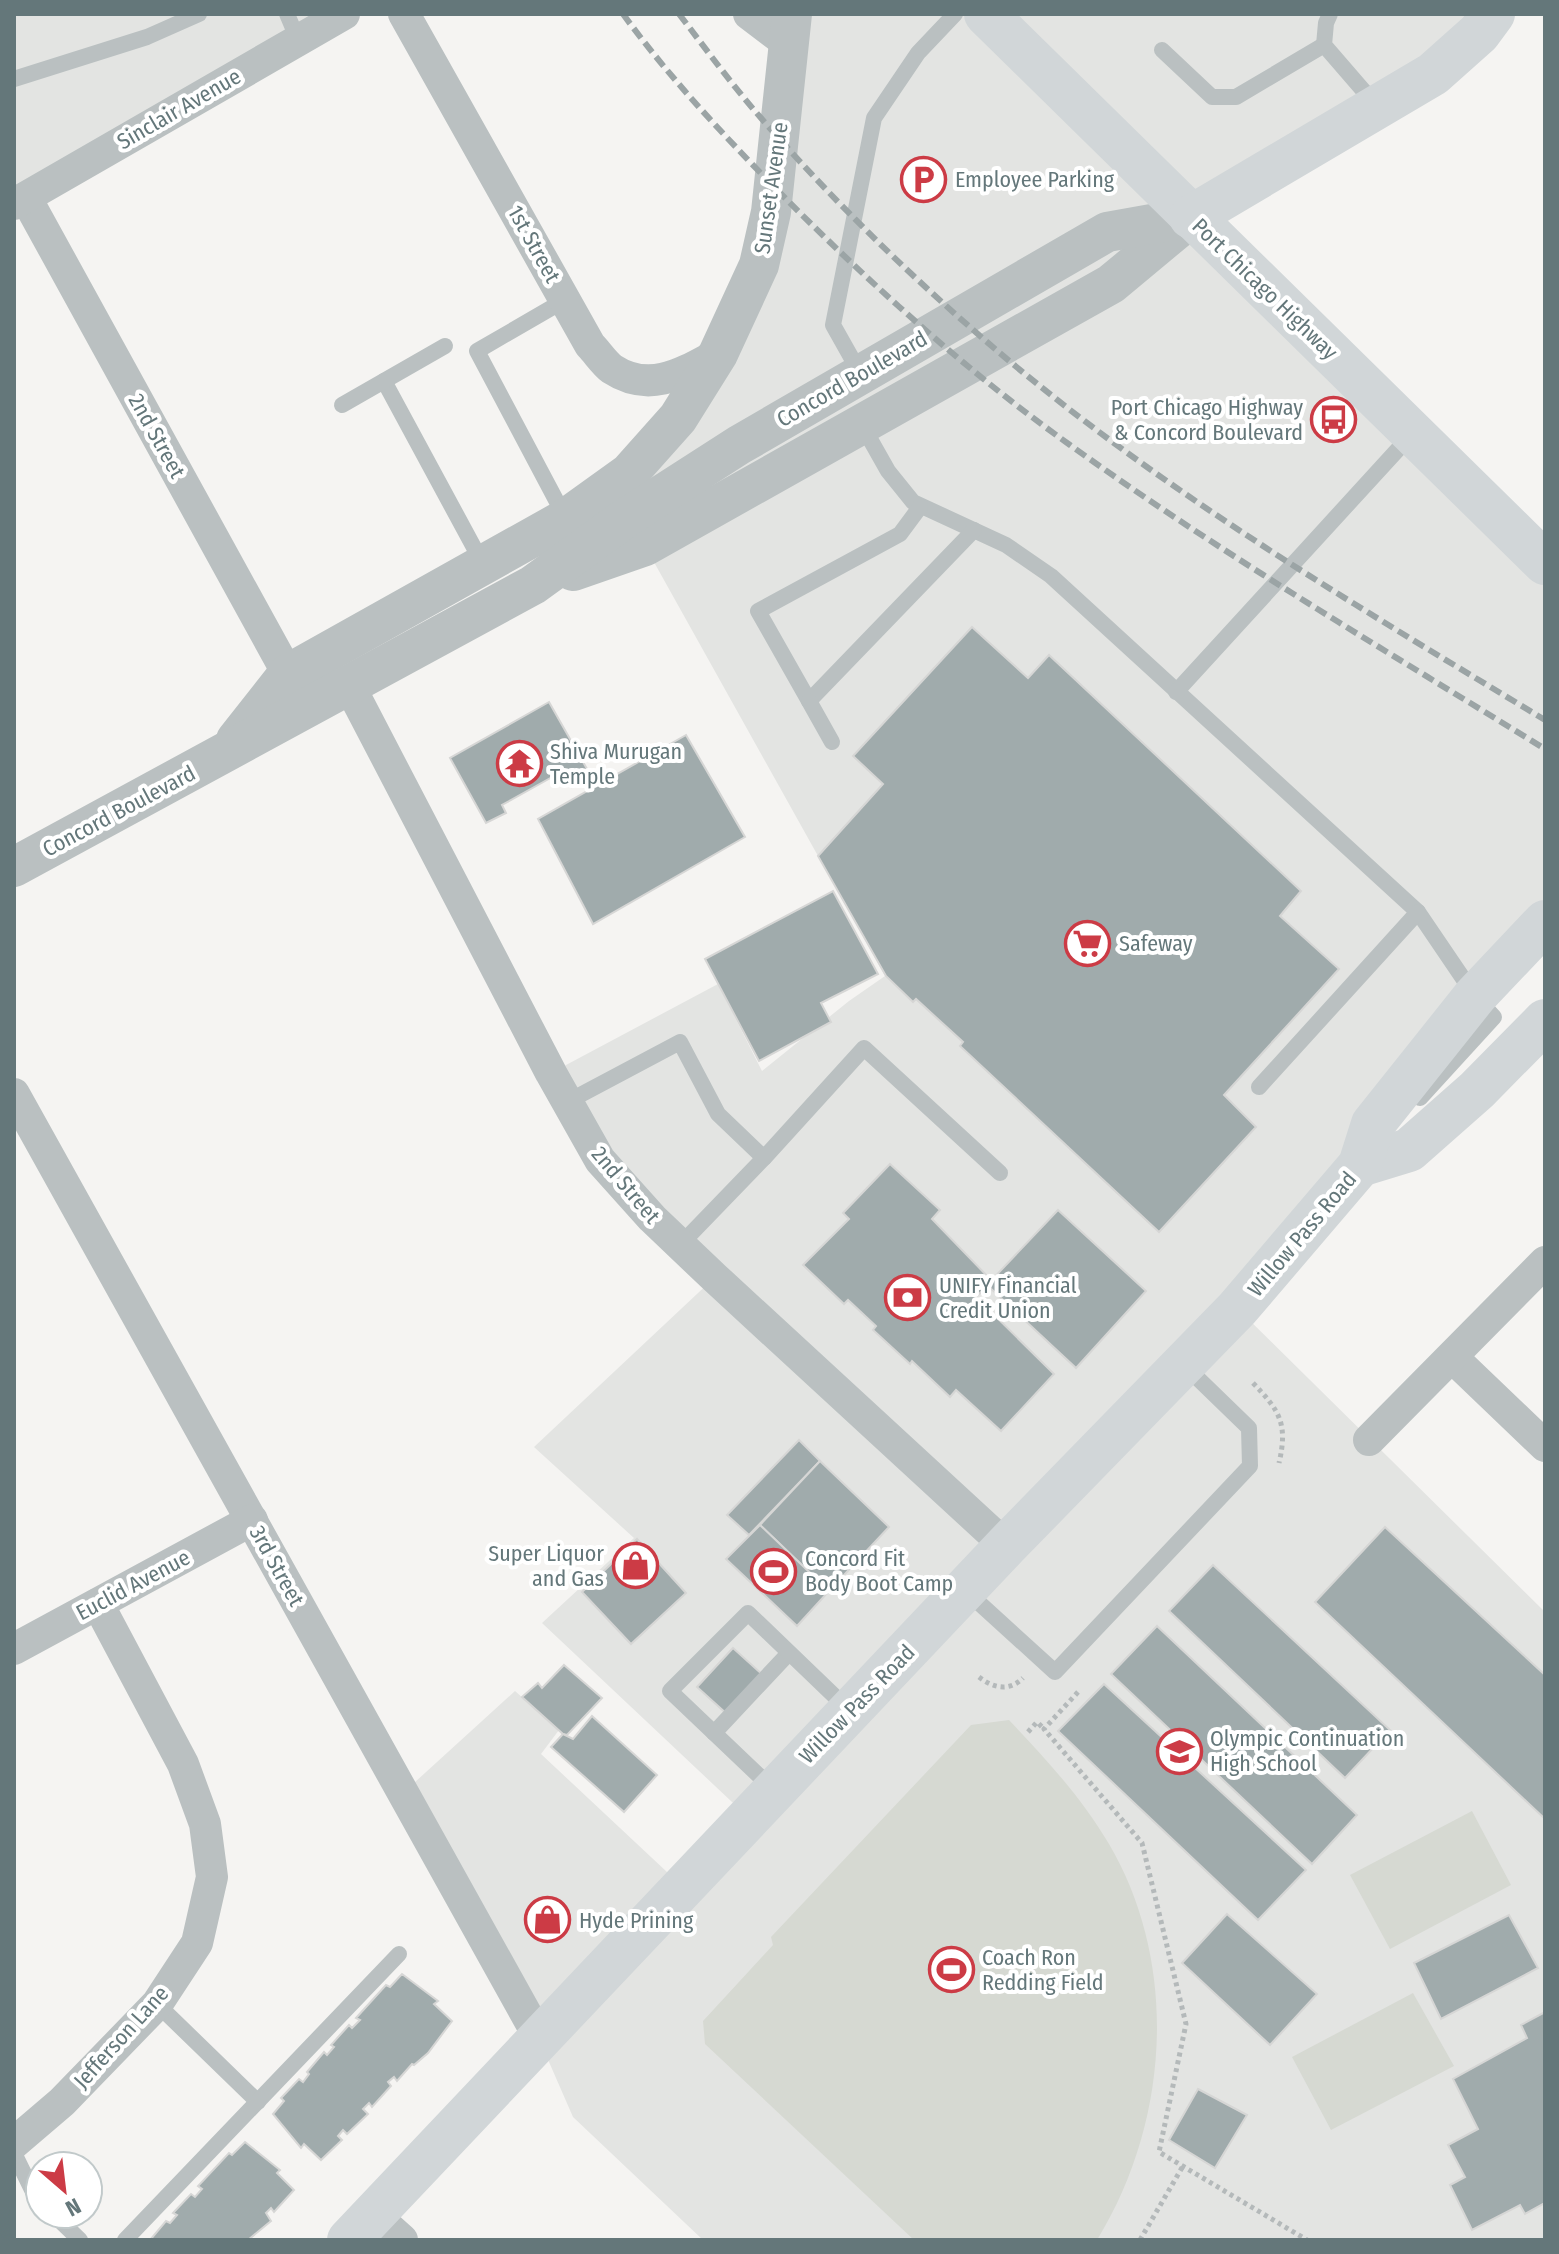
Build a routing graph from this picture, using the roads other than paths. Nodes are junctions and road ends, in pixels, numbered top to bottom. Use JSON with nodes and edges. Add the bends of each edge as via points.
{"nodes":[{"id":1,"x":199,"y":14,"type":"edge"},
{"id":2,"x":344,"y":14,"type":"edge"},
{"id":3,"x":404,"y":14,"type":"edge"},
{"id":4,"x":749,"y":14,"type":"edge"},
{"id":5,"x":955,"y":14,"type":"edge"},
{"id":6,"x":986,"y":14,"type":"edge"},
{"id":7,"x":1330,"y":14,"type":"edge"},
{"id":8,"x":1493,"y":14,"type":"edge"},
{"id":9,"x":293,"y":27,"type":"edge"},
{"id":10,"x":791,"y":30,"type":"edge"},
{"id":11,"x":1324,"y":45,"type":"junction"},
{"id":12,"x":1162,"y":50,"type":"dead end"},
{"id":13,"x":14,"y":79,"type":"edge"},
{"id":14,"x":1378,"y":107,"type":"junction"},
{"id":15,"x":20,"y":201,"type":"edge"},
{"id":16,"x":1191,"y":217,"type":"junction"},
{"id":17,"x":565,"y":300,"type":"junction"},
{"id":18,"x":445,"y":346,"type":"dead end"},
{"id":19,"x":718,"y":354,"type":"junction"},
{"id":20,"x":861,"y":375,"type":"junction"},
{"id":21,"x":384,"y":381,"type":"junction"},
{"id":22,"x":342,"y":405,"type":"dead end"},
{"id":23,"x":862,"y":425,"type":"junction"},
{"id":24,"x":1413,"y":433,"type":"junction"},
{"id":25,"x":920,"y":507,"type":"junction"},
{"id":26,"x":565,"y":519,"type":"junction"},
{"id":27,"x":974,"y":530,"type":"junction"},
{"id":28,"x":1545,"y":563,"type":"edge"},
{"id":29,"x":484,"y":566,"type":"junction"},
{"id":30,"x":533,"y":585,"type":"junction"},
{"id":31,"x":288,"y":674,"type":"junction"},
{"id":32,"x":349,"y":685,"type":"junction"},
{"id":33,"x":1176,"y":692,"type":"junction"},
{"id":34,"x":809,"y":701,"type":"junction"},
{"id":35,"x":832,"y":742,"type":"dead end"},
{"id":36,"x":223,"y":755,"type":"junction"},
{"id":37,"x":14,"y":867,"type":"edge"},
{"id":38,"x":1418,"y":912,"type":"junction"},
{"id":39,"x":1545,"y":922,"type":"edge"},
{"id":40,"x":1475,"y":996,"type":"junction"},
{"id":41,"x":1545,"y":1021,"type":"edge"},
{"id":42,"x":1259,"y":1087,"type":"dead end"},
{"id":43,"x":14,"y":1094,"type":"edge"},
{"id":44,"x":567,"y":1102,"type":"junction"},
{"id":45,"x":1411,"y":1108,"type":"dead end"},
{"id":46,"x":1391,"y":1131,"type":"dead end"},
{"id":47,"x":764,"y":1158,"type":"junction"},
{"id":48,"x":1360,"y":1165,"type":"junction"},
{"id":49,"x":1000,"y":1173,"type":"dead end"},
{"id":50,"x":680,"y":1245,"type":"junction"},
{"id":51,"x":1545,"y":1262,"type":"edge"},
{"id":52,"x":1452,"y":1357,"type":"junction"},
{"id":53,"x":1184,"y":1365,"type":"junction"},
{"id":54,"x":1369,"y":1440,"type":"dead end"},
{"id":55,"x":1545,"y":1446,"type":"edge"},
{"id":56,"x":252,"y":1520,"type":"junction"},
{"id":57,"x":1006,"y":1546,"type":"junction"},
{"id":58,"x":965,"y":1590,"type":"junction"},
{"id":59,"x":98,"y":1604,"type":"junction"},
{"id":60,"x":14,"y":1649,"type":"edge"},
{"id":61,"x":789,"y":1653,"type":"junction"},
{"id":62,"x":851,"y":1711,"type":"junction"},
{"id":63,"x":714,"y":1733,"type":"junction"},
{"id":64,"x":775,"y":1791,"type":"junction"},
{"id":65,"x":399,"y":1954,"type":"dead end"},
{"id":66,"x":157,"y":2004,"type":"junction"},
{"id":67,"x":540,"y":2039,"type":"junction"},
{"id":68,"x":258,"y":2102,"type":"junction"},
{"id":69,"x":14,"y":2143,"type":"edge"},
{"id":70,"x":14,"y":2153,"type":"edge"},
{"id":71,"x":24,"y":2173,"type":"edge"},
{"id":72,"x":375,"y":2231,"type":"edge"},
{"id":73,"x":125,"y":2240,"type":"edge"}],
"edges":[{"from":1,"to":13,"type":"lane","via":[[147,37]]},
{"from":2,"to":9,"type":"street","name":"Sinclair Avenue"},
{"from":3,"to":17,"type":"street","name":"1st Street"},
{"from":4,"to":10,"type":"street"},
{"from":5,"to":20,"type":"lane","via":[[918,53],[874,118],[833,325]]},
{"from":6,"to":16,"type":"main road","name":"Port Chicago Highway"},
{"from":7,"to":11,"type":"lane"},
{"from":8,"to":14,"type":"main road","name":"Concord Boulevard","via":[[1433,74]]},
{"from":9,"to":15,"type":"street","name":"Sinclair Avenue"},
{"from":10,"to":19,"type":"street","name":"Sunset Avenue","via":[[771,212],[759,265]]},
{"from":11,"to":12,"type":"lane","via":[[1236,97],[1212,97]]},
{"from":11,"to":14,"type":"lane"},
{"from":14,"to":16,"type":"main road","name":"Concord Boulevard"},
{"from":15,"to":31,"type":"street","name":"2nd Street"},
{"from":16,"to":20,"type":"street","name":"Concord Boulevard","via":[[1107,232]]},
{"from":16,"to":23,"type":"street","name":"Concord Boulevard","via":[[1111,284]]},
{"from":16,"to":24,"type":"main road","name":"Port Chicago Highway"},
{"from":17,"to":19,"type":"street","name":"1st Street","via":[[590,345],[611,368],[641,381],[674,378]]},
{"from":17,"to":26,"type":"lane","via":[[477,351]]},
{"from":18,"to":21,"type":"lane"},
{"from":19,"to":26,"type":"street","name":"Concord Boulevard","via":[[678,418],[629,473]]},
{"from":20,"to":30,"type":"street","name":"Concord Boulevard","via":[[739,445]]},
{"from":21,"to":22,"type":"lane"},
{"from":21,"to":29,"type":"lane"},
{"from":23,"to":25,"type":"lane","via":[[888,471]]},
{"from":23,"to":30,"type":"street","name":"Concord Boulevard","via":[[645,546]]},
{"from":24,"to":28,"type":"main road","name":"Port Chicago Highway"},
{"from":24,"to":33,"type":"lane"},
{"from":25,"to":27,"type":"lane"},
{"from":25,"to":34,"type":"lane","via":[[900,534],[758,611]]},
{"from":26,"to":29,"type":"street","name":"Concord Boulevard"},
{"from":27,"to":33,"type":"lane","via":[[1051,576]]},
{"from":27,"to":34,"type":"lane"},
{"from":29,"to":31,"type":"street","name":"Concord Boulevard"},
{"from":30,"to":32,"type":"street","name":"Concord Boulevard"},
{"from":31,"to":36,"type":"street","name":"Concord Boulevard"},
{"from":32,"to":36,"type":"street","name":"Concord Boulevard"},
{"from":32,"to":44,"type":"street","name":"2nd Street"},
{"from":33,"to":38,"type":"lane"},
{"from":34,"to":35,"type":"lane"},
{"from":36,"to":37,"type":"street","name":"Concord Boulevard"},
{"from":38,"to":40,"type":"lane"},
{"from":38,"to":42,"type":"lane"},
{"from":39,"to":40,"type":"main road","name":"Willow Pass Road"},
{"from":40,"to":45,"type":"lane","via":[[1494,1017]]},
{"from":40,"to":48,"type":"main road","name":"Willow Pass Road","via":[[1373,1124]]},
{"from":41,"to":48,"type":"main road","name":"Willow Pass Road","via":[[1409,1150]]},
{"from":43,"to":56,"type":"street","name":"3rd Street"},
{"from":44,"to":47,"type":"lane","via":[[680,1042],[718,1114]]},
{"from":44,"to":50,"type":"street","name":"2nd Street","via":[[600,1160]]},
{"from":46,"to":48,"type":"lane"},
{"from":47,"to":49,"type":"lane","via":[[864,1048]]},
{"from":47,"to":50,"type":"lane"},
{"from":48,"to":53,"type":"main road","name":"Willow Pass Road"},
{"from":50,"to":57,"type":"street","name":"2nd Street"},
{"from":51,"to":52,"type":"street"},
{"from":52,"to":54,"type":"street"},
{"from":52,"to":55,"type":"street"},
{"from":53,"to":57,"type":"main road","name":"Willow Pass Road"},
{"from":53,"to":58,"type":"lane","via":[[1249,1428],[1250,1466],[1055,1672]]},
{"from":56,"to":59,"type":"street","name":"Euclid Avenue"},
{"from":56,"to":67,"type":"street","name":"3rd Street"},
{"from":57,"to":58,"type":"main road","name":"Willow Pass Road"},
{"from":58,"to":62,"type":"main road","name":"Willow Pass Road"},
{"from":59,"to":60,"type":"street","name":"Euclid Avenue"},
{"from":59,"to":66,"type":"street","name":"Jefferson Lane","via":[[183,1764],[205,1824],[212,1877],[197,1943]]},
{"from":61,"to":62,"type":"lane"},
{"from":61,"to":63,"type":"lane"},
{"from":61,"to":63,"type":"lane","via":[[748,1613],[670,1691]]},
{"from":62,"to":64,"type":"main road","name":"Willow Pass Road"},
{"from":63,"to":64,"type":"lane"},
{"from":64,"to":67,"type":"main road","name":"Willow Pass Road"},
{"from":65,"to":68,"type":"lane"},
{"from":66,"to":68,"type":"lane"},
{"from":66,"to":69,"type":"street","name":"Jefferson Lane","via":[[62,2102]]},
{"from":67,"to":72,"type":"main road","name":"Willow Pass Road"},
{"from":68,"to":73,"type":"lane"},
{"from":70,"to":71,"type":"lane"}]}
